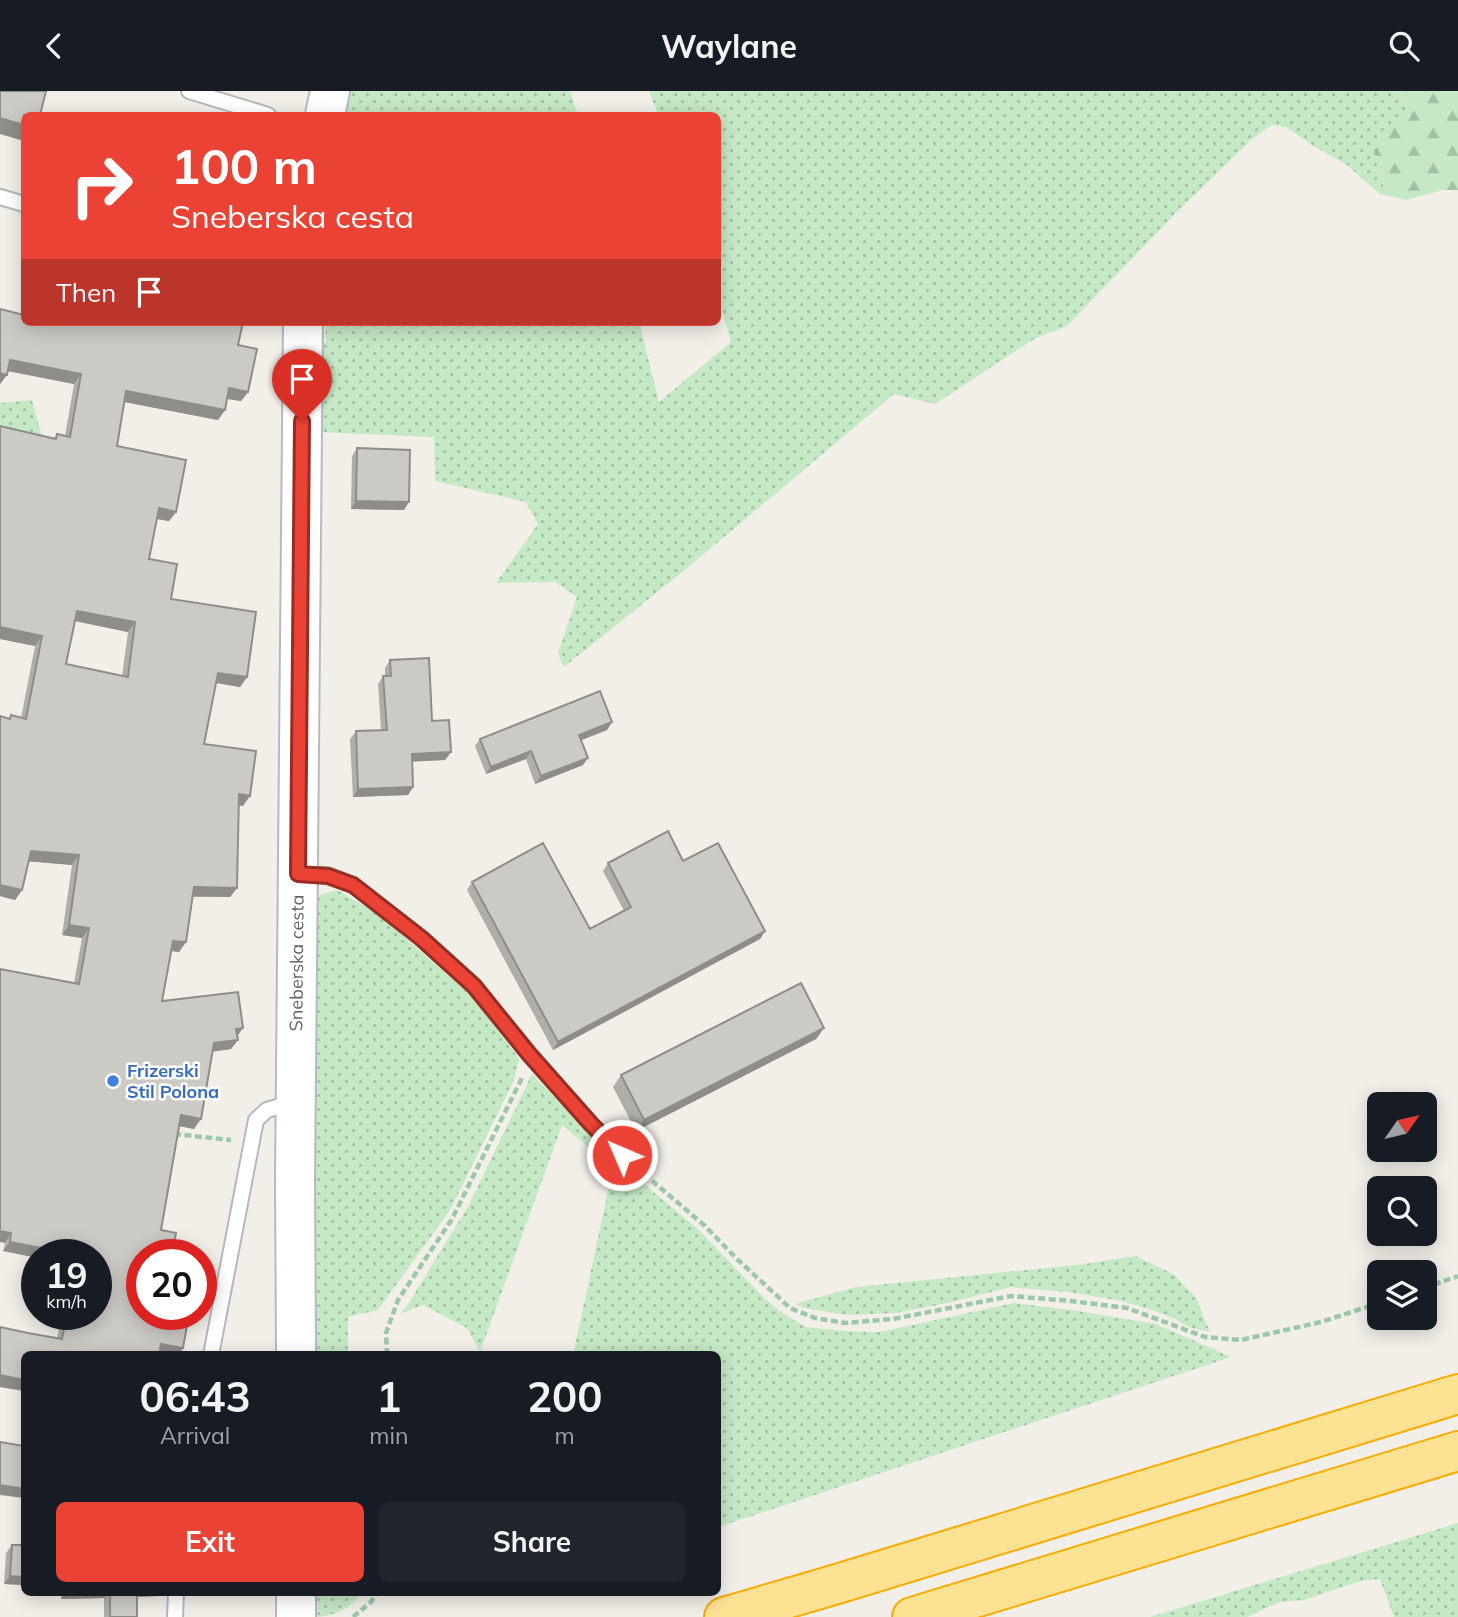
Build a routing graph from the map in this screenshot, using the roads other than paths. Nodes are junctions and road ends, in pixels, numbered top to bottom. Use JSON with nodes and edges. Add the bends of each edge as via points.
{"nodes":[{"id":1,"x":189,"y":91,"type":"edge"},
{"id":2,"x":330,"y":91,"type":"edge"},
{"id":3,"x":258,"y":112,"type":"edge"},
{"id":4,"x":326,"y":112,"type":"edge"},
{"id":5,"x":0,"y":197,"type":"edge"},
{"id":6,"x":21,"y":203,"type":"edge"},
{"id":7,"x":303,"y":326,"type":"edge"},
{"id":8,"x":298,"y":874,"type":"junction"},
{"id":9,"x":297,"y":1102,"type":"junction"},
{"id":10,"x":622,"y":1155,"type":"road end"},
{"id":11,"x":212,"y":1351,"type":"edge"},
{"id":12,"x":296,"y":1351,"type":"edge"},
{"id":13,"x":1458,"y":1394,"type":"edge"},
{"id":14,"x":1458,"y":1451,"type":"edge"},
{"id":15,"x":176,"y":1596,"type":"edge"},
{"id":16,"x":296,"y":1596,"type":"edge"},
{"id":17,"x":175,"y":1617,"type":"edge"},
{"id":18,"x":296,"y":1617,"type":"edge"},
{"id":19,"x":724,"y":1617,"type":"edge"},
{"id":20,"x":912,"y":1617,"type":"edge"}],
"edges":[{"from":1,"to":3,"type":"lane"},
{"from":2,"to":4,"type":"street"},
{"from":5,"to":6,"type":"lane"},
{"from":7,"to":8,"type":"street","name":"Sneberska cesta"},
{"from":8,"to":9,"type":"street","name":"Sneberska cesta"},
{"from":8,"to":10,"type":"lane","via":[[328,876],[353,885],[421,938],[474,986]]},
{"from":9,"to":11,"type":"lane","via":[[263,1112],[256,1120]]},
{"from":9,"to":12,"type":"street","name":"Sneberska cesta"},
{"from":13,"to":19,"type":"highway"},
{"from":14,"to":20,"type":"highway"},
{"from":15,"to":17,"type":"lane"},
{"from":16,"to":18,"type":"street"}]}
